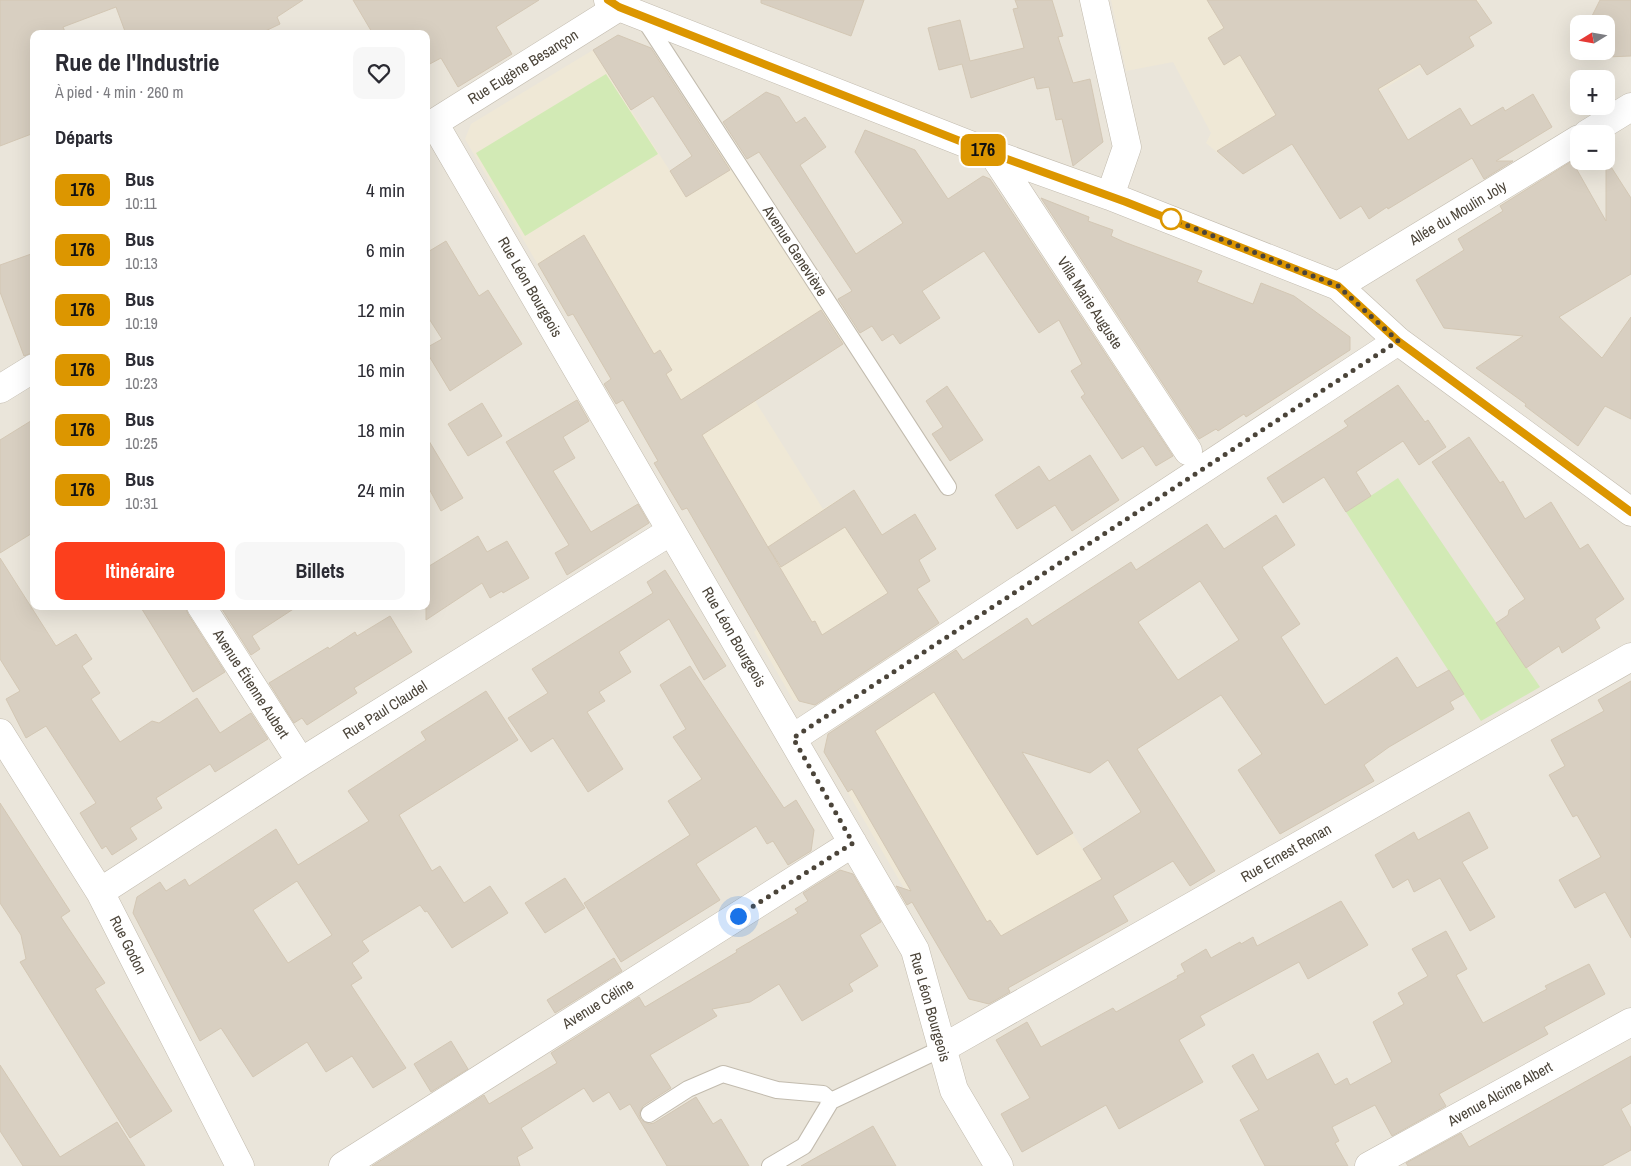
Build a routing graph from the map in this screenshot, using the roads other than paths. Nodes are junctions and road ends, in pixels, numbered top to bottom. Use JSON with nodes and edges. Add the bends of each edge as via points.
{"nodes":[{"id":1,"x":1094,"y":0,"type":"edge"},
{"id":2,"x":618,"y":4,"type":"edge"},
{"id":3,"x":1631,"y":107,"type":"edge"},
{"id":4,"x":430,"y":125,"type":"edge"},
{"id":5,"x":1602,"y":125,"type":"edge"},
{"id":6,"x":1570,"y":144,"type":"edge"},
{"id":7,"x":993,"y":154,"type":"junction"},
{"id":8,"x":1110,"y":196,"type":"junction"},
{"id":9,"x":1338,"y":286,"type":"junction"},
{"id":10,"x":1398,"y":341,"type":"junction"},
{"id":11,"x":30,"y":370,"type":"edge"},
{"id":12,"x":0,"y":389,"type":"edge"},
{"id":13,"x":1188,"y":452,"type":"dead end"},
{"id":14,"x":948,"y":487,"type":"dead end"},
{"id":15,"x":1631,"y":512,"type":"edge"},
{"id":16,"x":671,"y":530,"type":"junction"},
{"id":17,"x":204,"y":610,"type":"edge"},
{"id":18,"x":1631,"y":657,"type":"edge"},
{"id":19,"x":0,"y":733,"type":"edge"},
{"id":20,"x":793,"y":738,"type":"junction"},
{"id":21,"x":301,"y":762,"type":"junction"},
{"id":22,"x":853,"y":843,"type":"junction"},
{"id":23,"x":100,"y":892,"type":"junction"},
{"id":24,"x":1631,"y":1022,"type":"edge"},
{"id":25,"x":941,"y":1049,"type":"junction"},
{"id":26,"x":831,"y":1101,"type":"junction"},
{"id":27,"x":649,"y":1114,"type":"dead end"},
{"id":28,"x":240,"y":1166,"type":"edge"},
{"id":29,"x":343,"y":1166,"type":"edge"},
{"id":30,"x":770,"y":1166,"type":"edge"},
{"id":31,"x":999,"y":1166,"type":"edge"},
{"id":32,"x":1369,"y":1166,"type":"edge"}],
"edges":[{"from":1,"to":8,"type":"street","via":[[1126,147]]},
{"from":2,"to":4,"type":"street","name":"Rue Eugène Besançon"},
{"from":2,"to":7,"type":"street"},
{"from":2,"to":14,"type":"lane","name":"Avenue Geneviève"},
{"from":3,"to":5,"type":"street"},
{"from":4,"to":16,"type":"street","name":"Rue Léon Bourgeois"},
{"from":6,"to":9,"type":"street","name":"Allée du Moulin Joly"},
{"from":7,"to":8,"type":"street"},
{"from":7,"to":13,"type":"street","name":"Villa Marie Auguste"},
{"from":8,"to":9,"type":"street"},
{"from":9,"to":10,"type":"street"},
{"from":10,"to":15,"type":"street"},
{"from":10,"to":20,"type":"street"},
{"from":11,"to":12,"type":"street"},
{"from":16,"to":20,"type":"street","name":"Rue Léon Bourgeois"},
{"from":16,"to":21,"type":"street","name":"Rue Paul Claudel"},
{"from":17,"to":21,"type":"street","name":"Avenue Étienne Aubert"},
{"from":18,"to":25,"type":"street","name":"Rue Ernest Renan"},
{"from":19,"to":23,"type":"street","name":"Rue Godon"},
{"from":20,"to":22,"type":"street","name":"Rue Léon Bourgeois"},
{"from":21,"to":23,"type":"street","name":"Rue Paul Claudel"},
{"from":22,"to":25,"type":"street","name":"Rue Léon Bourgeois","via":[[915,950]]},
{"from":22,"to":29,"type":"street","name":"Avenue Céline"},
{"from":23,"to":28,"type":"street","name":"Rue Godon"},
{"from":24,"to":32,"type":"street","name":"Avenue Alcime Albert"},
{"from":25,"to":26,"type":"lane"},
{"from":25,"to":31,"type":"street","name":"Rue Léon Bourgeois","via":[[954,1090]]},
{"from":26,"to":27,"type":"lane","via":[[823,1094],[777,1090],[723,1074],[688,1089]]},
{"from":26,"to":30,"type":"lane","via":[[804,1146]]}]}
